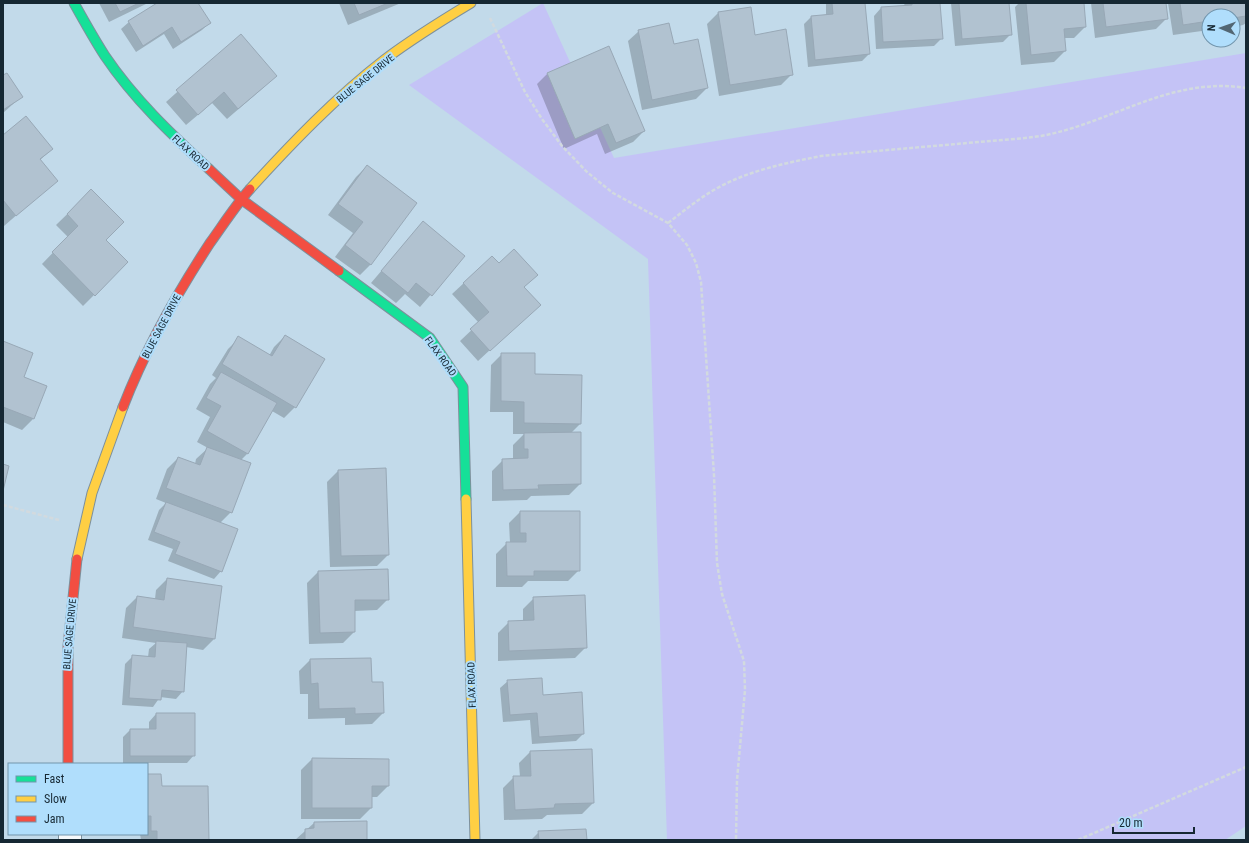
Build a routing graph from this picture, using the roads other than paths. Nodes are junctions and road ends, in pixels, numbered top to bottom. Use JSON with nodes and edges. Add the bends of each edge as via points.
{"nodes":[{"id":1,"x":74,"y":3,"type":"edge"},
{"id":2,"x":471,"y":3,"type":"edge"},
{"id":3,"x":241,"y":199,"type":"junction"},
{"id":4,"x":68,"y":763,"type":"edge"},
{"id":5,"x":475,"y":840,"type":"edge"}],
"edges":[{"from":1,"to":3,"type":"street","name":"FLAX ROAD","via":[[105,56],[132,92],[168,132]]},
{"from":2,"to":3,"type":"street","name":"BLUE SAGE DRIVE","via":[[384,60],[341,96]]},
{"from":3,"to":4,"type":"street","name":"BLUE SAGE DRIVE","via":[[196,264],[142,361],[122,407],[83,526],[74,582],[66,665]]},
{"from":3,"to":5,"type":"street","name":"FLAX ROAD","via":[[430,338],[462,387]]}]}
